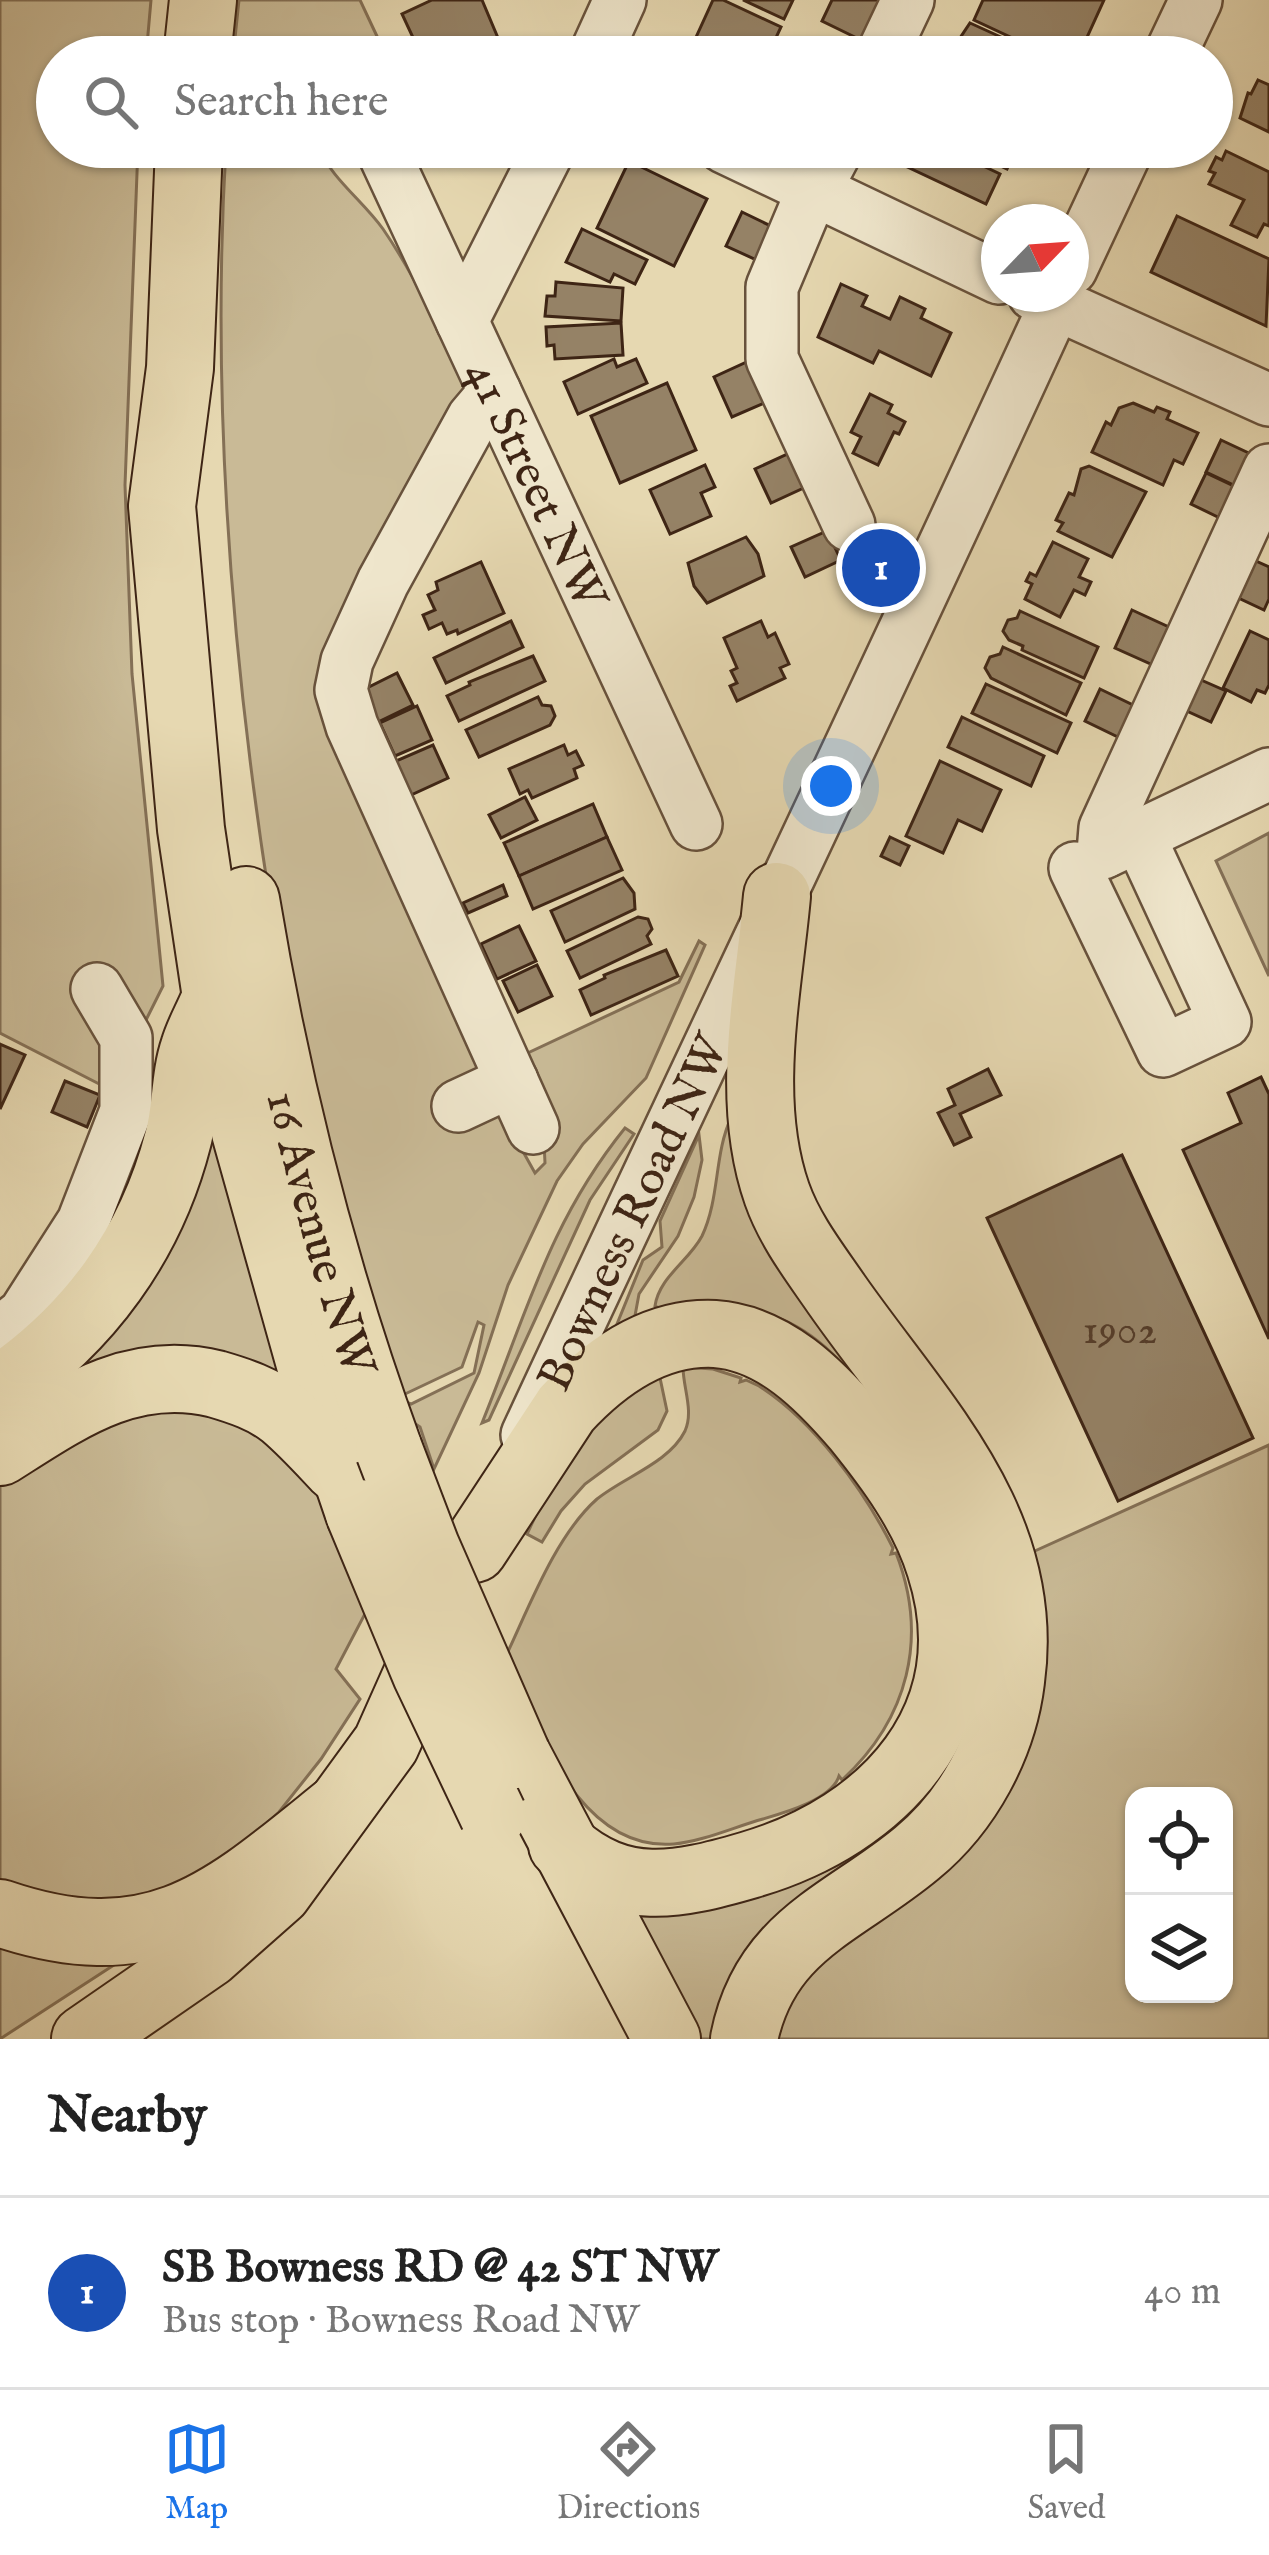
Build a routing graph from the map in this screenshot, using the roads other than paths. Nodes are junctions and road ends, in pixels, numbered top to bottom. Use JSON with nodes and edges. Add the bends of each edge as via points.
{"nodes":[{"id":1,"x":202,"y":0,"type":"edge"},
{"id":2,"x":620,"y":0,"type":"edge"},
{"id":3,"x":908,"y":0,"type":"edge"},
{"id":4,"x":1196,"y":0,"type":"edge"},
{"id":5,"x":199,"y":36,"type":"edge"},
{"id":6,"x":604,"y":36,"type":"edge"},
{"id":7,"x":890,"y":36,"type":"edge"},
{"id":8,"x":1179,"y":36,"type":"edge"},
{"id":9,"x":188,"y":168,"type":"edge"},
{"id":10,"x":391,"y":168,"type":"edge"},
{"id":11,"x":539,"y":168,"type":"edge"},
{"id":12,"x":827,"y":168,"type":"edge"},
{"id":13,"x":1117,"y":168,"type":"edge"},
{"id":14,"x":1089,"y":223,"type":"edge"},
{"id":15,"x":981,"y":266,"type":"edge"},
{"id":16,"x":1089,"y":307,"type":"edge"},
{"id":17,"x":1045,"y":312,"type":"edge"},
{"id":18,"x":462,"y":321,"type":"junction"},
{"id":19,"x":180,"y":368,"type":"junction"},
{"id":20,"x":495,"y":392,"type":"junction"},
{"id":21,"x":1269,"y":400,"type":"edge"},
{"id":22,"x":1269,"y":470,"type":"edge"},
{"id":23,"x":849,"y":525,"type":"dead end"},
{"id":24,"x":1269,"y":774,"type":"edge"},
{"id":25,"x":696,"y":824,"type":"dead end"},
{"id":26,"x":777,"y":896,"type":"junction"},
{"id":27,"x":98,"y":989,"type":"dead end"},
{"id":28,"x":216,"y":998,"type":"junction"},
{"id":29,"x":512,"y":1081,"type":"junction"},
{"id":30,"x":458,"y":1106,"type":"dead end"},
{"id":31,"x":533,"y":1128,"type":"dead end"},
{"id":32,"x":0,"y":1333,"type":"edge"},
{"id":33,"x":0,"y":1389,"type":"edge"},
{"id":34,"x":0,"y":1453,"type":"edge"},
{"id":35,"x":365,"y":1480,"type":"junction"},
{"id":36,"x":474,"y":1549,"type":"junction"},
{"id":37,"x":338,"y":1809,"type":"junction"},
{"id":38,"x":562,"y":1845,"type":"junction"},
{"id":39,"x":0,"y":1913,"type":"edge"},
{"id":40,"x":85,"y":2039,"type":"edge"},
{"id":41,"x":615,"y":2039,"type":"edge"},
{"id":42,"x":667,"y":2039,"type":"edge"},
{"id":43,"x":744,"y":2039,"type":"edge"}],
"edges":[{"from":1,"to":5,"type":"main road"},
{"from":2,"to":6,"type":"street"},
{"from":3,"to":7,"type":"street"},
{"from":4,"to":8,"type":"street"},
{"from":9,"to":19,"type":"main road","name":"16 Avenue NW"},
{"from":10,"to":18,"type":"street","name":"41 Street NW"},
{"from":11,"to":18,"type":"street"},
{"from":12,"to":15,"type":"street"},
{"from":12,"to":23,"type":"street","via":[[772,287],[772,359]]},
{"from":13,"to":14,"type":"street","name":"Bowness Road NW"},
{"from":16,"to":21,"type":"street"},
{"from":17,"to":26,"type":"street","name":"Bowness Road NW","via":[[903,640]]},
{"from":18,"to":20,"type":"street","name":"41 Street NW"},
{"from":19,"to":28,"type":"main road","name":"16 Avenue NW","via":[[162,506],[191,829]]},
{"from":19,"to":35,"type":"main road","name":"16 Avenue NW","via":[[208,490],[217,699],[262,989]]},
{"from":20,"to":25,"type":"street","name":"41 Street NW"},
{"from":20,"to":29,"type":"street","via":[[383,582],[341,690]]},
{"from":22,"to":24,"type":"street","via":[[1091,859]]},
{"from":26,"to":36,"type":"street","name":"Bowness Road NW"},
{"from":26,"to":43,"type":"main road","via":[[760,1109],[778,1196],[820,1272],[978,1496],[1003,1553],[1014,1636],[1003,1720],[958,1810],[919,1851],[792,1943],[763,1983]]},
{"from":27,"to":32,"type":"street","via":[[126,1037],[126,1111],[83,1222],[24,1314]]},
{"from":28,"to":33,"type":"main road","via":[[192,1052],[166,1179],[128,1258],[75,1329]]},
{"from":28,"to":35,"type":"main road","name":"16 Avenue NW","via":[[258,1182]]},
{"from":29,"to":30,"type":"street"},
{"from":29,"to":31,"type":"street"},
{"from":34,"to":35,"type":"main road","via":[[98,1392],[175,1378],[267,1404]]},
{"from":35,"to":38,"type":"main road","name":"16 Avenue NW","bridge":true,"via":[[426,1547]]},
{"from":35,"to":41,"type":"main road","name":"16 Avenue NW","bridge":true,"via":[[434,1692]]},
{"from":36,"to":37,"type":"main road","name":"Bowness Road NW","via":[[386,1744]]},
{"from":36,"to":38,"type":"main road","via":[[566,1409],[596,1380],[638,1351],[711,1334],[780,1357],[837,1406],[906,1496],[940,1565],[950,1647],[938,1708],[906,1769],[865,1810],[788,1852],[670,1882],[611,1878]]},
{"from":37,"to":39,"type":"main road","via":[[219,1901],[157,1926],[72,1932]]},
{"from":37,"to":40,"type":"main road","name":"Bowness Road NW","via":[[278,1892],[208,1954]]},
{"from":38,"to":42,"type":"main road","name":"16 Avenue NW"}]}
